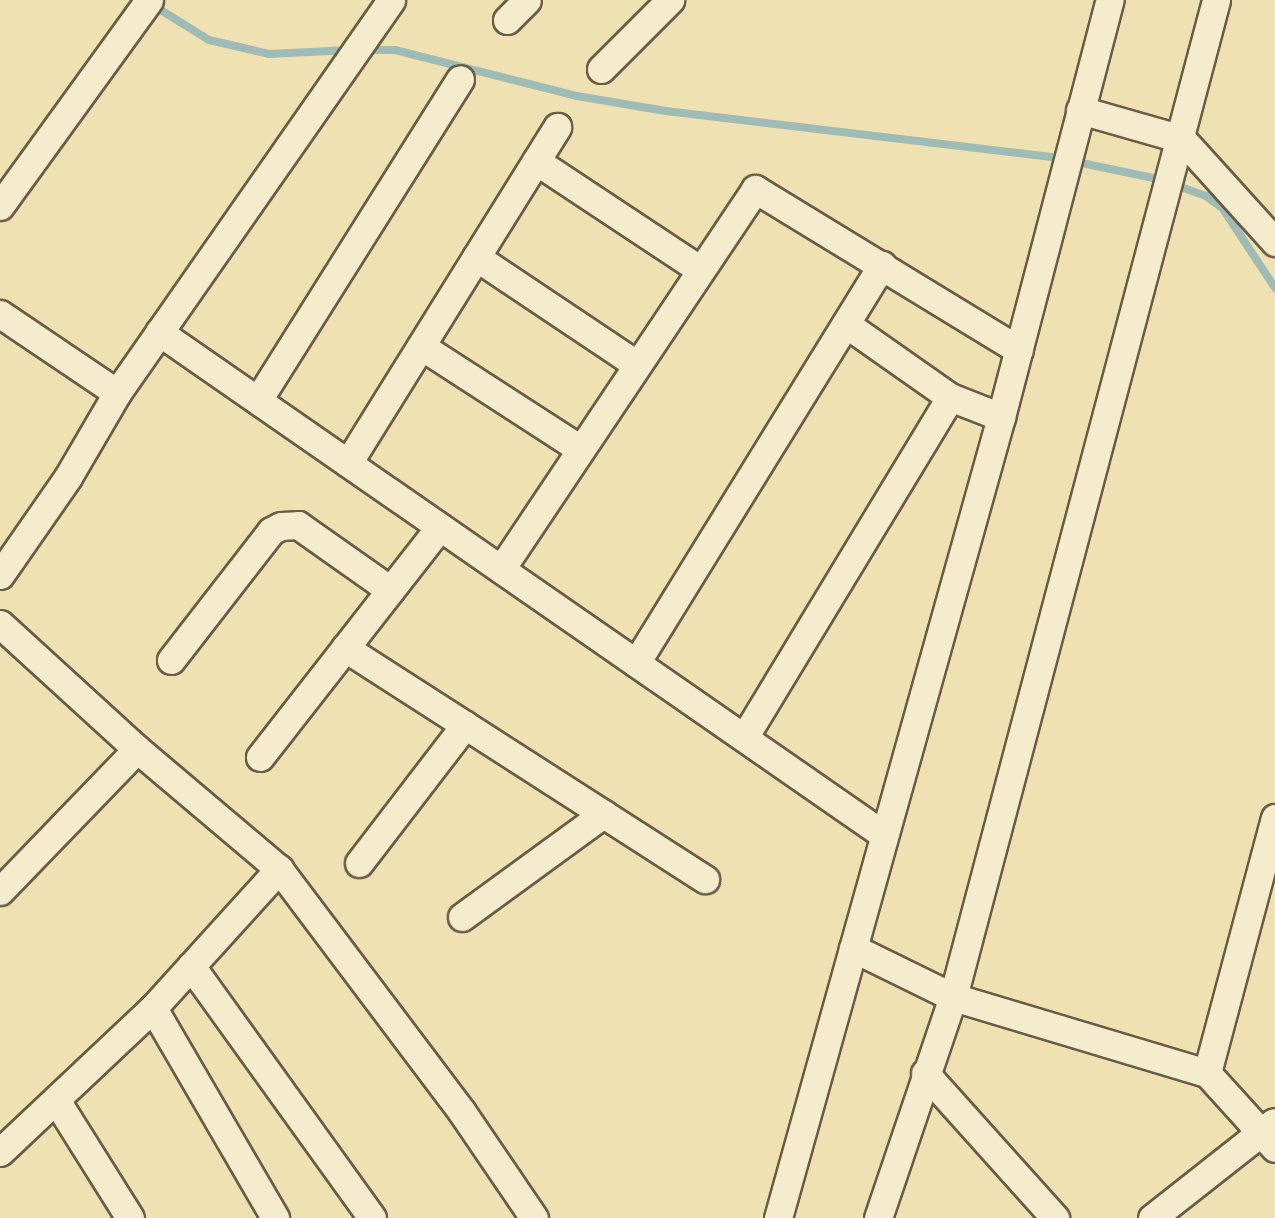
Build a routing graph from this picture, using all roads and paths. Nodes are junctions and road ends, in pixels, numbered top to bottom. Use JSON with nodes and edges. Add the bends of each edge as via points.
{"nodes":[{"id":1,"x":527,"y":0,"type":"edge"},
{"id":2,"x":670,"y":0,"type":"edge"},
{"id":3,"x":1110,"y":0,"type":"edge"},
{"id":4,"x":1216,"y":0,"type":"edge"},
{"id":5,"x":389,"y":2,"type":"edge"},
{"id":6,"x":145,"y":5,"type":"edge"},
{"id":7,"x":507,"y":20,"type":"dead end"},
{"id":8,"x":601,"y":69,"type":"dead end"},
{"id":9,"x":460,"y":79,"type":"dead end"},
{"id":10,"x":1080,"y":110,"type":"junction"},
{"id":11,"x":557,"y":128,"type":"dead end"},
{"id":12,"x":1182,"y":139,"type":"junction"},
{"id":13,"x":536,"y":161,"type":"junction"},
{"id":14,"x":0,"y":206,"type":"edge"},
{"id":15,"x":1275,"y":242,"type":"edge"},
{"id":16,"x":476,"y":257,"type":"junction"},
{"id":17,"x":882,"y":265,"type":"junction"},
{"id":18,"x":699,"y":269,"type":"junction"},
{"id":19,"x":0,"y":314,"type":"edge"},
{"id":20,"x":846,"y":324,"type":"junction"},
{"id":21,"x":159,"y":332,"type":"junction"},
{"id":22,"x":421,"y":346,"type":"junction"},
{"id":23,"x":1019,"y":350,"type":"junction"},
{"id":24,"x":636,"y":364,"type":"junction"},
{"id":25,"x":117,"y":393,"type":"junction"},
{"id":26,"x":950,"y":397,"type":"junction"},
{"id":27,"x":258,"y":400,"type":"junction"},
{"id":28,"x":1001,"y":417,"type":"junction"},
{"id":29,"x":580,"y":449,"type":"junction"},
{"id":30,"x":348,"y":463,"type":"junction"},
{"id":31,"x":440,"y":527,"type":"junction"},
{"id":32,"x":501,"y":569,"type":"junction"},
{"id":33,"x":0,"y":575,"type":"edge"},
{"id":34,"x":390,"y":590,"type":"junction"},
{"id":35,"x":0,"y":624,"type":"edge"},
{"id":36,"x":345,"y":648,"type":"junction"},
{"id":37,"x":171,"y":660,"type":"dead end"},
{"id":38,"x":636,"y":663,"type":"junction"},
{"id":39,"x":465,"y":725,"type":"junction"},
{"id":40,"x":745,"y":736,"type":"junction"},
{"id":41,"x":137,"y":749,"type":"junction"},
{"id":42,"x":260,"y":757,"type":"dead end"},
{"id":43,"x":603,"y":814,"type":"junction"},
{"id":44,"x":1275,"y":818,"type":"edge"},
{"id":45,"x":884,"y":835,"type":"junction"},
{"id":46,"x":359,"y":863,"type":"dead end"},
{"id":47,"x":279,"y":869,"type":"junction"},
{"id":48,"x":705,"y":879,"type":"dead end"},
{"id":49,"x":0,"y":891,"type":"edge"},
{"id":50,"x":462,"y":917,"type":"dead end"},
{"id":51,"x":853,"y":948,"type":"junction"},
{"id":52,"x":191,"y":966,"type":"junction"},
{"id":53,"x":953,"y":997,"type":"junction"},
{"id":54,"x":153,"y":1008,"type":"junction"},
{"id":55,"x":925,"y":1073,"type":"junction"},
{"id":56,"x":1207,"y":1073,"type":"junction"},
{"id":57,"x":56,"y":1100,"type":"junction"},
{"id":58,"x":1270,"y":1134,"type":"edge"},
{"id":59,"x":0,"y":1152,"type":"edge"},
{"id":60,"x":130,"y":1218,"type":"edge"},
{"id":61,"x":276,"y":1218,"type":"edge"},
{"id":62,"x":372,"y":1218,"type":"edge"},
{"id":63,"x":534,"y":1218,"type":"edge"},
{"id":64,"x":778,"y":1218,"type":"edge"},
{"id":65,"x":878,"y":1218,"type":"edge"},
{"id":66,"x":1054,"y":1218,"type":"edge"},
{"id":67,"x":1152,"y":1218,"type":"edge"}],
"edges":[{"from":1,"to":7,"type":"street"},
{"from":2,"to":8,"type":"street"},
{"from":3,"to":10,"type":"street"},
{"from":4,"to":12,"type":"street"},
{"from":5,"to":21,"type":"street"},
{"from":6,"to":14,"type":"street"},
{"from":9,"to":27,"type":"street"},
{"from":10,"to":12,"type":"street"},
{"from":10,"to":23,"type":"street"},
{"from":11,"to":13,"type":"street"},
{"from":12,"to":15,"type":"street"},
{"from":12,"to":53,"type":"street"},
{"from":13,"to":16,"type":"street"},
{"from":13,"to":18,"type":"street"},
{"from":16,"to":22,"type":"street"},
{"from":16,"to":24,"type":"street"},
{"from":17,"to":18,"type":"street","via":[[754,189]]},
{"from":17,"to":20,"type":"street"},
{"from":17,"to":23,"type":"street"},
{"from":18,"to":24,"type":"street"},
{"from":19,"to":25,"type":"street"},
{"from":20,"to":26,"type":"street"},
{"from":20,"to":38,"type":"street"},
{"from":21,"to":25,"type":"street"},
{"from":21,"to":27,"type":"street"},
{"from":22,"to":29,"type":"street"},
{"from":22,"to":30,"type":"street"},
{"from":23,"to":28,"type":"street"},
{"from":24,"to":29,"type":"street"},
{"from":25,"to":33,"type":"street","via":[[68,477]]},
{"from":26,"to":28,"type":"street"},
{"from":26,"to":40,"type":"street"},
{"from":27,"to":30,"type":"street"},
{"from":28,"to":45,"type":"street"},
{"from":29,"to":32,"type":"street"},
{"from":30,"to":31,"type":"street"},
{"from":31,"to":32,"type":"street"},
{"from":31,"to":34,"type":"street"},
{"from":32,"to":38,"type":"street"},
{"from":34,"to":36,"type":"street"},
{"from":34,"to":37,"type":"street","via":[[298,525],[281,526],[271,531]]},
{"from":35,"to":41,"type":"street"},
{"from":36,"to":39,"type":"street"},
{"from":36,"to":42,"type":"street"},
{"from":38,"to":40,"type":"street"},
{"from":39,"to":43,"type":"street"},
{"from":39,"to":46,"type":"street"},
{"from":40,"to":45,"type":"street"},
{"from":41,"to":47,"type":"street"},
{"from":41,"to":49,"type":"street"},
{"from":43,"to":48,"type":"street"},
{"from":43,"to":50,"type":"street"},
{"from":44,"to":56,"type":"street"},
{"from":45,"to":51,"type":"street"},
{"from":47,"to":52,"type":"street"},
{"from":47,"to":63,"type":"street","via":[[462,1112]]},
{"from":51,"to":53,"type":"street"},
{"from":51,"to":64,"type":"street"},
{"from":52,"to":54,"type":"street"},
{"from":52,"to":62,"type":"street"},
{"from":53,"to":55,"type":"street"},
{"from":53,"to":56,"type":"street"},
{"from":54,"to":57,"type":"street"},
{"from":54,"to":61,"type":"street"},
{"from":55,"to":65,"type":"street"},
{"from":55,"to":66,"type":"street"},
{"from":56,"to":58,"type":"street"},
{"from":57,"to":59,"type":"street"},
{"from":57,"to":60,"type":"street"},
{"from":58,"to":67,"type":"street"}]}
